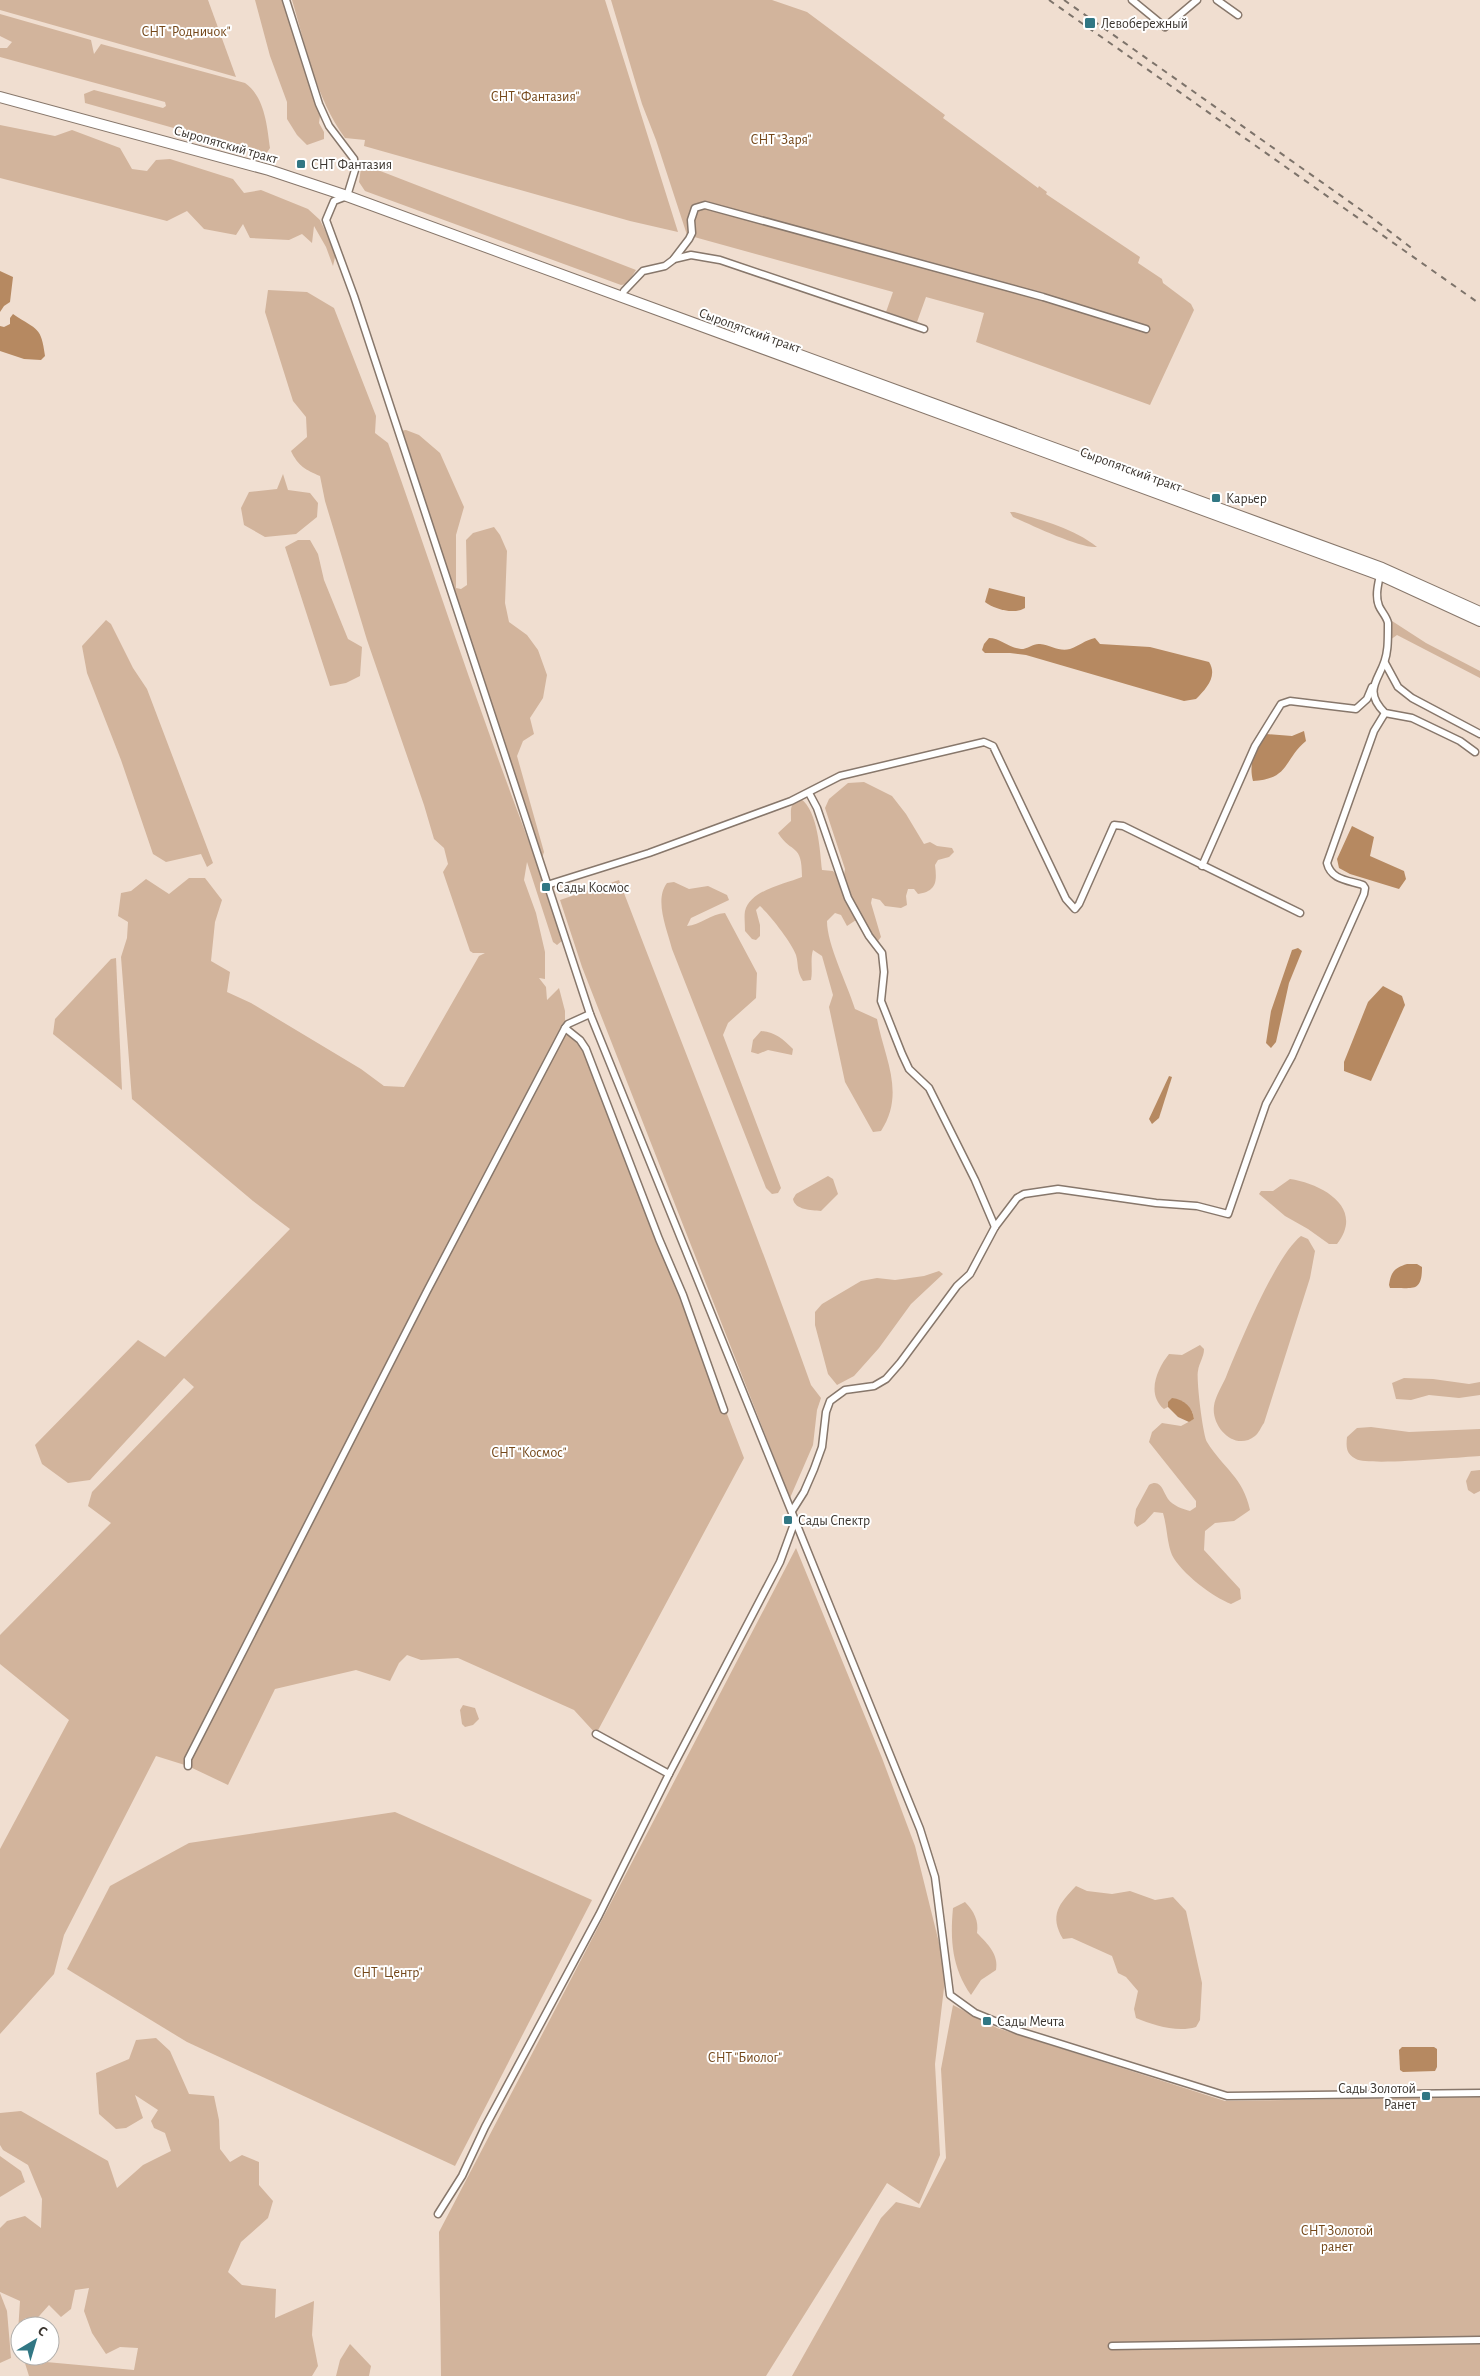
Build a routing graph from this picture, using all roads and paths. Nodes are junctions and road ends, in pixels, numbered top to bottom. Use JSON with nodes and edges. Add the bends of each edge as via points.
{"nodes":[{"id":1,"x":286,"y":0,"type":"edge"},
{"id":2,"x":1132,"y":0,"type":"edge"},
{"id":3,"x":1197,"y":0,"type":"edge"},
{"id":4,"x":1217,"y":0,"type":"edge"},
{"id":5,"x":1238,"y":16,"type":"dead end"},
{"id":6,"x":0,"y":91,"type":"edge"},
{"id":7,"x":0,"y":97,"type":"edge"},
{"id":8,"x":348,"y":193,"type":"junction"},
{"id":9,"x":673,"y":260,"type":"junction"},
{"id":10,"x":624,"y":291,"type":"junction"},
{"id":11,"x":924,"y":329,"type":"dead end"},
{"id":12,"x":1146,"y":329,"type":"dead end"},
{"id":13,"x":1380,"y":575,"type":"junction"},
{"id":14,"x":1480,"y":612,"type":"edge"},
{"id":15,"x":1480,"y":621,"type":"edge"},
{"id":16,"x":1385,"y":663,"type":"junction"},
{"id":17,"x":1372,"y":688,"type":"junction"},
{"id":18,"x":1385,"y":713,"type":"junction"},
{"id":19,"x":1480,"y":734,"type":"edge"},
{"id":20,"x":1475,"y":752,"type":"dead end"},
{"id":21,"x":809,"y":792,"type":"junction"},
{"id":22,"x":1202,"y":866,"type":"junction"},
{"id":23,"x":547,"y":885,"type":"junction"},
{"id":24,"x":1300,"y":913,"type":"dead end"},
{"id":25,"x":590,"y":1014,"type":"junction"},
{"id":26,"x":566,"y":1028,"type":"junction"},
{"id":27,"x":995,"y":1227,"type":"junction"},
{"id":28,"x":724,"y":1410,"type":"dead end"},
{"id":29,"x":792,"y":1511,"type":"junction"},
{"id":30,"x":796,"y":1521,"type":"junction"},
{"id":31,"x":596,"y":1734,"type":"dead end"},
{"id":32,"x":188,"y":1766,"type":"dead end"},
{"id":33,"x":669,"y":1774,"type":"junction"},
{"id":34,"x":1480,"y":2093,"type":"edge"},
{"id":35,"x":438,"y":2214,"type":"dead end"},
{"id":36,"x":1480,"y":2340,"type":"edge"},
{"id":37,"x":1112,"y":2346,"type":"dead end"}],
"edges":[{"from":1,"to":8,"type":"street","via":[[319,104],[329,126],[354,160],[355,170]]},
{"from":2,"to":3,"type":"street","via":[[1165,27]]},
{"from":4,"to":5,"type":"street"},
{"from":6,"to":8,"type":"main road","name":"Сыропятский тракт","via":[[270,164]]},
{"from":7,"to":8,"type":"main road","name":"Сыропятский тракт"},
{"from":8,"to":10,"type":"main road","name":"Сыропятский тракт"},
{"from":8,"to":13,"type":"main road","name":"Сыропятский тракт"},
{"from":8,"to":23,"type":"street","via":[[334,201],[326,220],[354,296]]},
{"from":9,"to":10,"type":"street","via":[[665,266],[642,271]]},
{"from":9,"to":11,"type":"street","via":[[691,255],[720,260]]},
{"from":9,"to":12,"type":"street","via":[[690,239],[694,208],[705,205],[1025,292]]},
{"from":10,"to":14,"type":"main road","name":"Сыропятский тракт","via":[[1382,568]]},
{"from":13,"to":15,"type":"main road","name":"Сыропятский тракт"},
{"from":13,"to":16,"type":"street","via":[[1378,604],[1388,623]]},
{"from":16,"to":17,"type":"street"},
{"from":16,"to":19,"type":"street","via":[[1398,687],[1412,698]]},
{"from":17,"to":18,"type":"street"},
{"from":17,"to":22,"type":"street","via":[[1367,699],[1356,709],[1290,701],[1281,704],[1255,746]]},
{"from":18,"to":20,"type":"street","via":[[1406,716]]},
{"from":18,"to":27,"type":"street","via":[[1374,731],[1327,863],[1329,871],[1338,878],[1363,885],[1364,894],[1292,1056],[1266,1104],[1228,1214],[1197,1206],[1058,1189],[1017,1198]]},
{"from":21,"to":22,"type":"street","via":[[840,776],[988,742],[993,746],[1066,899],[1074,909],[1114,825],[1123,826]]},
{"from":21,"to":23,"type":"street","via":[[649,852]]},
{"from":21,"to":27,"type":"street","via":[[848,898],[882,953],[881,1001],[902,1054],[909,1069],[929,1088]]},
{"from":22,"to":24,"type":"street"},
{"from":23,"to":25,"type":"street"},
{"from":25,"to":26,"type":"street"},
{"from":25,"to":29,"type":"street"},
{"from":26,"to":28,"type":"street","via":[[586,1049],[683,1295]]},
{"from":26,"to":32,"type":"street","via":[[386,1370],[188,1759]]},
{"from":27,"to":29,"type":"street","via":[[970,1274],[957,1286],[886,1379],[874,1386],[845,1390],[830,1401],[817,1462]]},
{"from":29,"to":30,"type":"street"},
{"from":30,"to":33,"type":"street","via":[[780,1562]]},
{"from":30,"to":34,"type":"street","via":[[920,1829],[935,1877],[948,1985],[950,1995],[956,2001],[1019,2032],[1227,2096]]},
{"from":31,"to":33,"type":"street"},
{"from":33,"to":35,"type":"street","via":[[462,2176]]},
{"from":36,"to":37,"type":"street"}]}
